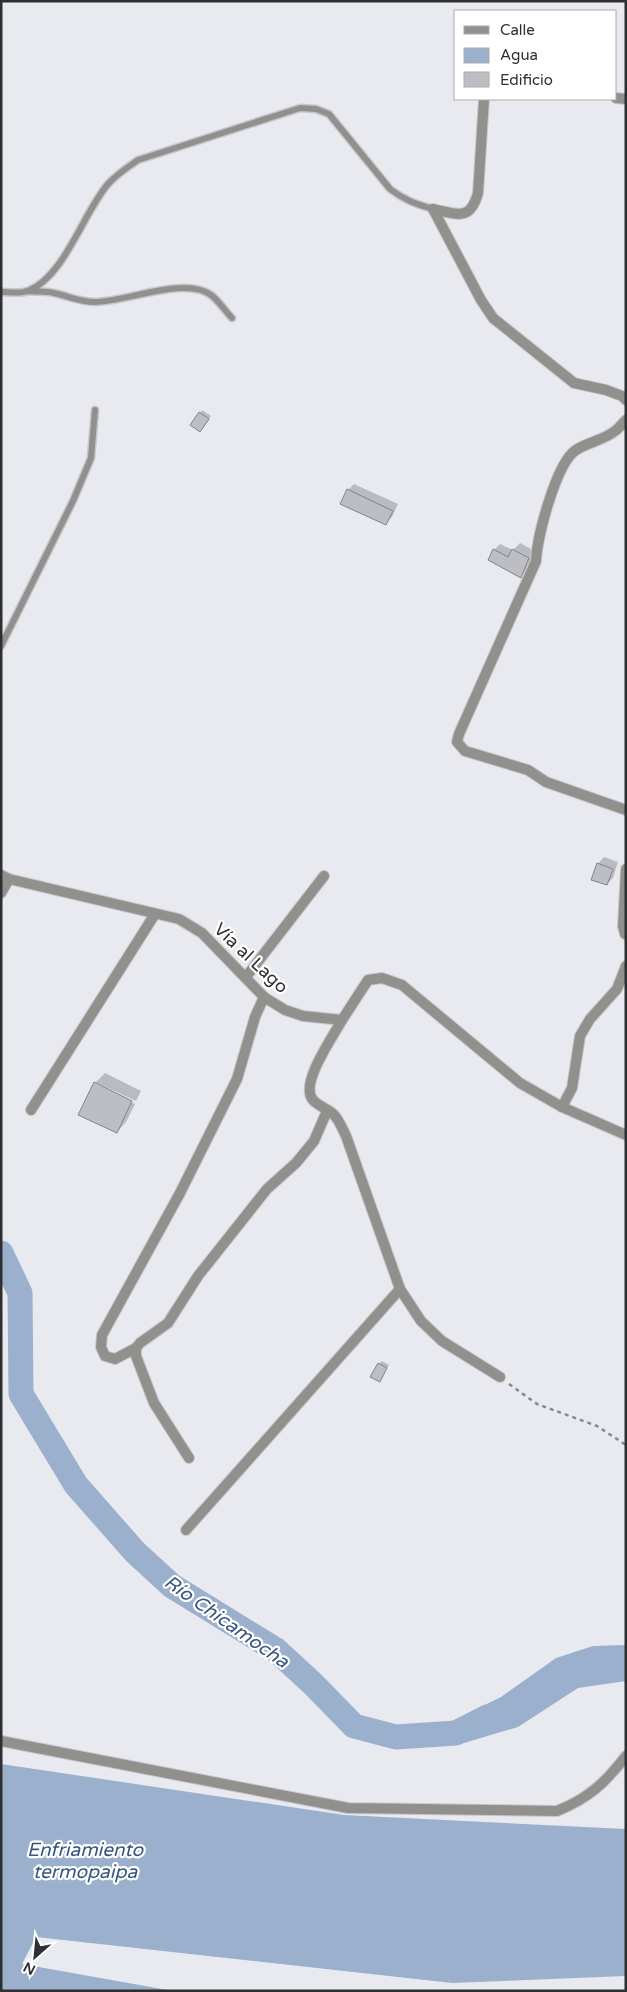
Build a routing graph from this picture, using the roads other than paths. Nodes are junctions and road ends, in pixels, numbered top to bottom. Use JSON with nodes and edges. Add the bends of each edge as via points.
{"nodes":[{"id":1,"x":484,"y":100,"type":"edge"},
{"id":2,"x":433,"y":208,"type":"junction"},
{"id":3,"x":1,"y":292,"type":"edge"},
{"id":4,"x":27,"y":292,"type":"junction"},
{"id":5,"x":232,"y":318,"type":"dead end"},
{"id":6,"x":626,"y":400,"type":"edge"},
{"id":7,"x":96,"y":410,"type":"dead end"},
{"id":8,"x":626,"y":420,"type":"edge"},
{"id":9,"x":1,"y":646,"type":"edge"},
{"id":10,"x":626,"y":810,"type":"edge"},
{"id":11,"x":626,"y":869,"type":"edge"},
{"id":12,"x":324,"y":876,"type":"dead end"},
{"id":13,"x":5,"y":877,"type":"edge"},
{"id":14,"x":1,"y":893,"type":"edge"},
{"id":15,"x":155,"y":914,"type":"junction"},
{"id":16,"x":626,"y":934,"type":"edge"},
{"id":17,"x":626,"y":966,"type":"edge"},
{"id":18,"x":246,"y":977,"type":"junction"},
{"id":19,"x":264,"y":997,"type":"junction"},
{"id":20,"x":342,"y":1020,"type":"junction"},
{"id":21,"x":562,"y":1107,"type":"junction"},
{"id":22,"x":31,"y":1110,"type":"dead end"},
{"id":23,"x":327,"y":1111,"type":"junction"},
{"id":24,"x":626,"y":1135,"type":"edge"},
{"id":25,"x":400,"y":1289,"type":"junction"},
{"id":26,"x":136,"y":1348,"type":"junction"},
{"id":27,"x":500,"y":1377,"type":"road end"},
{"id":28,"x":190,"y":1458,"type":"dead end"},
{"id":29,"x":186,"y":1530,"type":"dead end"},
{"id":30,"x":1,"y":1741,"type":"edge"},
{"id":31,"x":626,"y":1756,"type":"edge"}],
"edges":[{"from":1,"to":2,"type":"street","via":[[475,204],[469,212],[460,215]]},
{"from":2,"to":4,"type":"lane","via":[[414,204],[390,189],[328,114],[300,108],[138,160],[108,185],[57,267]]},
{"from":2,"to":6,"type":"street","via":[[493,318],[574,383],[606,390]]},
{"from":3,"to":4,"type":"lane"},
{"from":4,"to":5,"type":"lane","via":[[54,292],[78,301],[105,302],[194,288],[212,296]]},
{"from":7,"to":9,"type":"lane","via":[[91,458]]},
{"from":8,"to":10,"type":"street","via":[[614,432],[577,449],[565,460],[540,533],[536,561],[457,742],[465,751],[528,770],[546,782]]},
{"from":11,"to":16,"type":"street","via":[[623,926]]},
{"from":12,"to":18,"type":"street"},
{"from":13,"to":14,"type":"street"},
{"from":13,"to":15,"type":"street","name":"Vía al Lago"},
{"from":15,"to":18,"type":"street","name":"Vía al Lago","via":[[179,919],[202,933]]},
{"from":15,"to":22,"type":"street"},
{"from":17,"to":21,"type":"street","via":[[617,990],[590,1019],[580,1036],[572,1088]]},
{"from":18,"to":19,"type":"street","name":"Vía al Lago"},
{"from":19,"to":20,"type":"street","name":"Vía al Lago","via":[[303,1016]]},
{"from":19,"to":26,"type":"street","via":[[238,1079],[102,1335],[101,1347],[105,1356],[115,1359]]},
{"from":20,"to":21,"type":"street","via":[[368,980],[382,978],[402,984],[520,1083]]},
{"from":20,"to":23,"type":"street","via":[[311,1077],[309,1088],[313,1101]]},
{"from":21,"to":24,"type":"street"},
{"from":23,"to":25,"type":"street","via":[[334,1115],[346,1136]]},
{"from":23,"to":26,"type":"street","via":[[314,1141],[296,1163],[267,1189],[198,1276],[168,1324]]},
{"from":25,"to":27,"type":"street","via":[[421,1321],[442,1341]]},
{"from":25,"to":29,"type":"street"},
{"from":26,"to":28,"type":"street","via":[[154,1403]]},
{"from":30,"to":31,"type":"street","via":[[348,1808],[557,1811],[579,1802],[608,1778]]}]}
